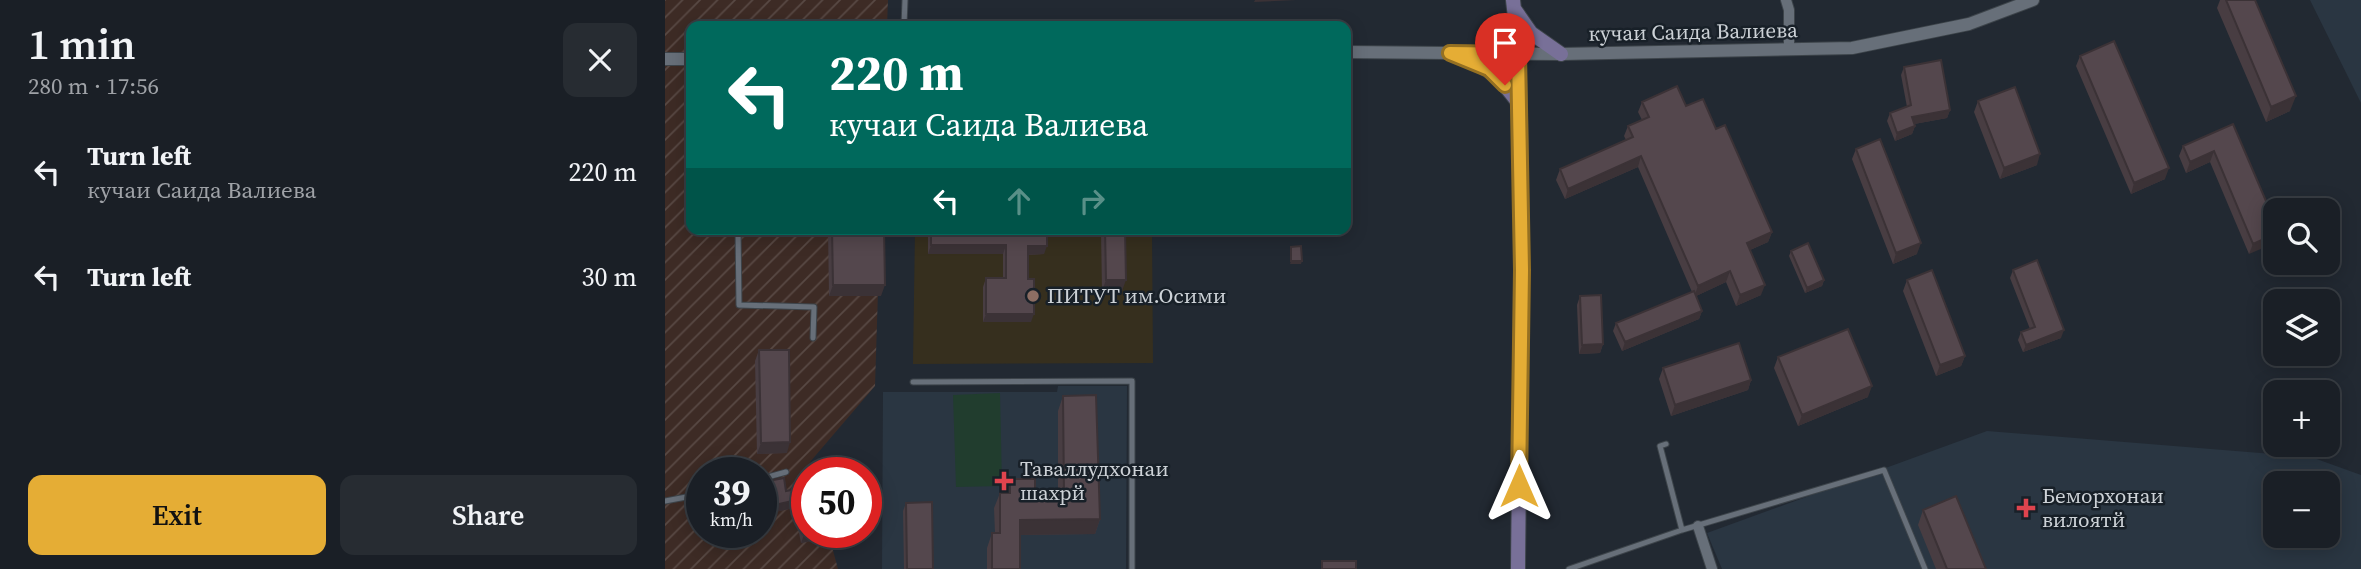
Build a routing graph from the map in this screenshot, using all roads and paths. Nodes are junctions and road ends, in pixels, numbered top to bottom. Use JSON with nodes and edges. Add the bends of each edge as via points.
{"nodes":[{"id":1,"x":905,"y":0,"type":"edge"},
{"id":2,"x":1787,"y":0,"type":"edge"},
{"id":3,"x":2033,"y":0,"type":"edge"},
{"id":4,"x":1513,"y":4,"type":"edge"},
{"id":5,"x":904,"y":21,"type":"edge"},
{"id":6,"x":1789,"y":49,"type":"junction"},
{"id":7,"x":1351,"y":52,"type":"edge"},
{"id":8,"x":1450,"y":53,"type":"junction"},
{"id":9,"x":1518,"y":54,"type":"junction"},
{"id":10,"x":1561,"y":54,"type":"junction"},
{"id":11,"x":665,"y":59,"type":"edge"},
{"id":12,"x":686,"y":59,"type":"edge"},
{"id":13,"x":1520,"y":106,"type":"junction"},
{"id":14,"x":738,"y":235,"type":"edge"},
{"id":15,"x":813,"y":338,"type":"dead end"},
{"id":16,"x":913,"y":382,"type":"dead end"},
{"id":17,"x":1666,"y":444,"type":"dead end"},
{"id":18,"x":786,"y":472,"type":"dead end"},
{"id":19,"x":777,"y":475,"type":"edge"},
{"id":20,"x":686,"y":497,"type":"edge"},
{"id":21,"x":665,"y":501,"type":"edge"},
{"id":22,"x":1698,"y":526,"type":"junction"},
{"id":23,"x":1682,"y":530,"type":"junction"},
{"id":24,"x":1132,"y":569,"type":"edge"},
{"id":25,"x":1518,"y":569,"type":"edge"},
{"id":26,"x":1569,"y":569,"type":"edge"},
{"id":27,"x":1712,"y":569,"type":"edge"},
{"id":28,"x":1925,"y":569,"type":"edge"}],
"edges":[{"from":1,"to":5,"type":"lane"},
{"from":2,"to":6,"type":"street"},
{"from":3,"to":6,"type":"street","name":"кучаи Саида Валиева","via":[[1969,24],[1891,41],[1851,48]]},
{"from":4,"to":9,"type":"main road"},
{"from":4,"to":10,"type":"main road","via":[[1531,33]]},
{"from":6,"to":10,"type":"street","name":"кучаи Саида Валиева"},
{"from":7,"to":8,"type":"street","name":"кучаи Саида Валиева"},
{"from":8,"to":9,"type":"street","name":"кучаи Саида Валиева"},
{"from":8,"to":13,"type":"main road","via":[[1489,69]]},
{"from":9,"to":10,"type":"street","name":"кучаи Саида Валиева"},
{"from":9,"to":13,"type":"main road"},
{"from":11,"to":12,"type":"street"},
{"from":13,"to":25,"type":"main road"},
{"from":14,"to":15,"type":"lane","via":[[739,305],[814,307]]},
{"from":16,"to":24,"type":"lane","via":[[1132,381]]},
{"from":17,"to":23,"type":"lane","via":[[1660,446]]},
{"from":18,"to":19,"type":"lane"},
{"from":20,"to":21,"type":"lane"},
{"from":22,"to":23,"type":"lane"},
{"from":22,"to":27,"type":"street"},
{"from":22,"to":28,"type":"lane","via":[[1884,470]]},
{"from":23,"to":26,"type":"lane"}]}
